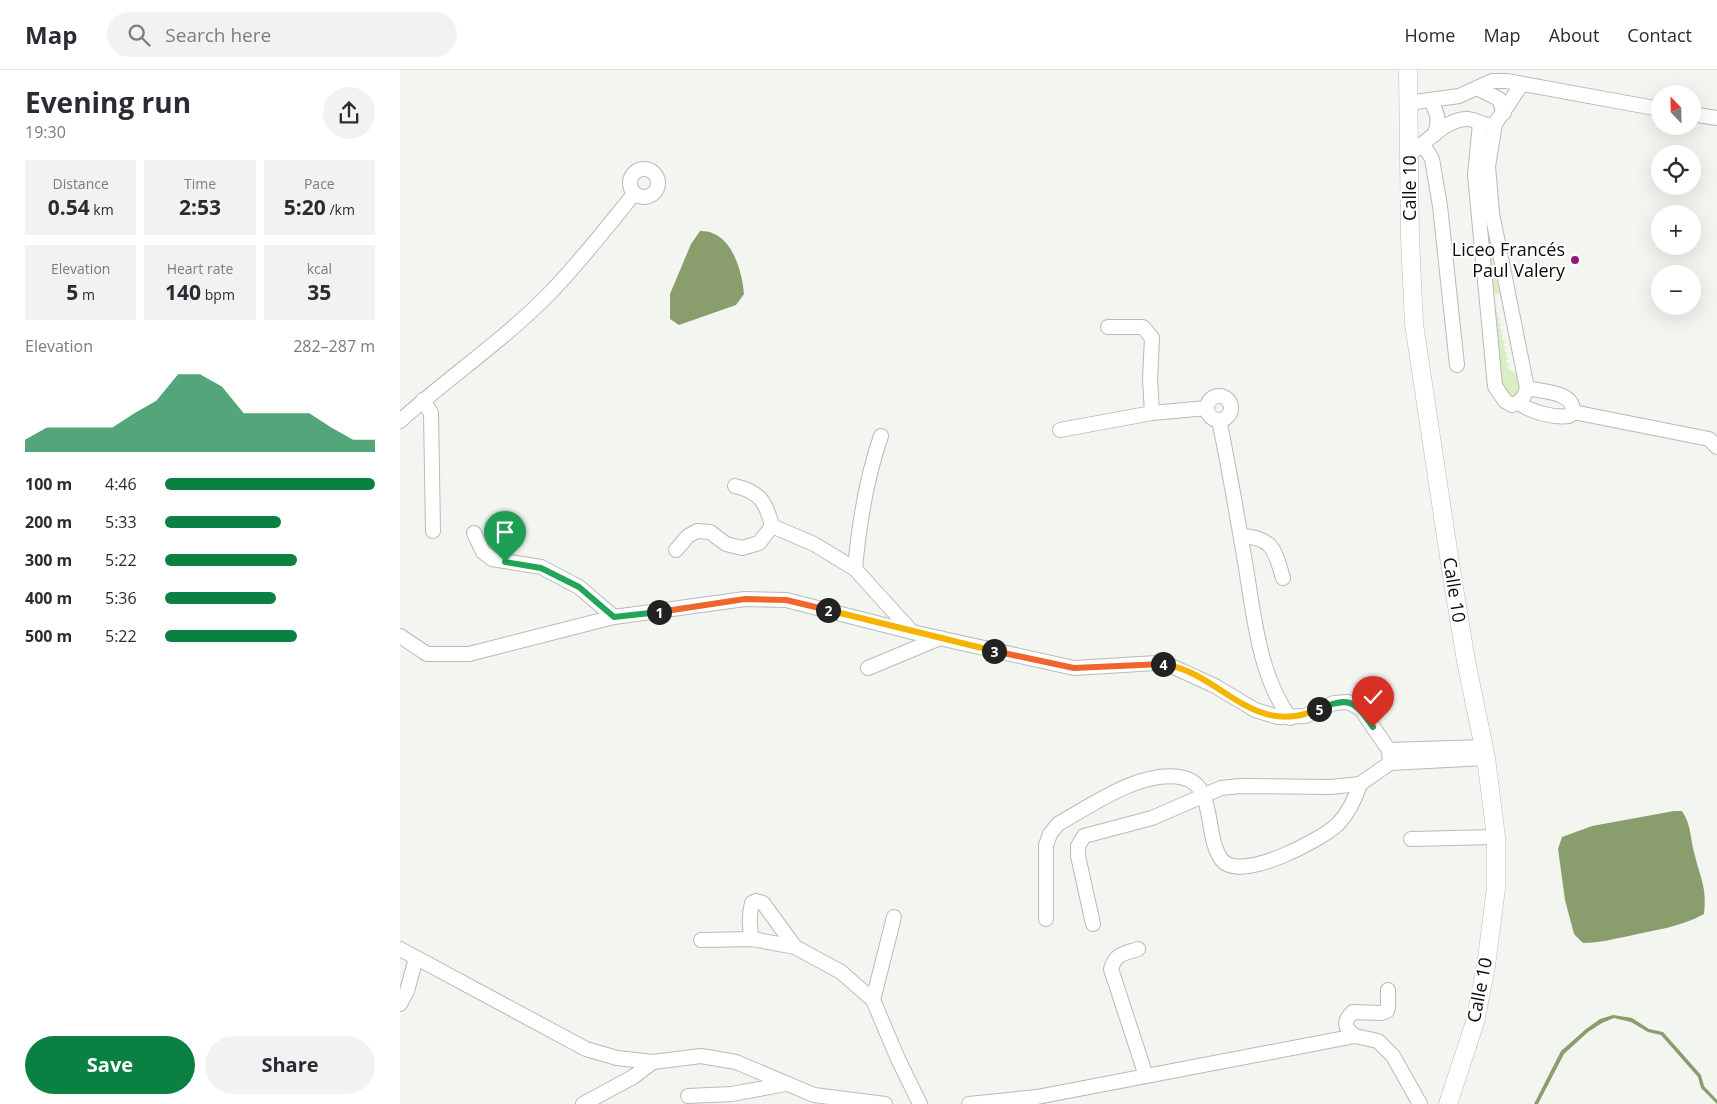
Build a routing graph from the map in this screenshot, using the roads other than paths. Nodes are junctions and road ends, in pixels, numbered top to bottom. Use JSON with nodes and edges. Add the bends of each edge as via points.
{"nodes":[{"id":1,"x":1408,"y":70,"type":"edge"},
{"id":2,"x":1522,"y":84,"type":"junction"},
{"id":3,"x":1477,"y":88,"type":"junction"},
{"id":4,"x":1431,"y":101,"type":"junction"},
{"id":5,"x":1408,"y":103,"type":"junction"},
{"id":6,"x":1651,"y":107,"type":"edge"},
{"id":7,"x":1701,"y":115,"type":"edge"},
{"id":8,"x":1500,"y":118,"type":"junction"},
{"id":9,"x":1717,"y":118,"type":"edge"},
{"id":10,"x":1480,"y":124,"type":"junction"},
{"id":11,"x":1434,"y":135,"type":"junction"},
{"id":12,"x":1416,"y":150,"type":"junction"},
{"id":13,"x":634,"y":194,"type":"dead end"},
{"id":14,"x":1108,"y":327,"type":"dead end"},
{"id":15,"x":1458,"y":364,"type":"dead end"},
{"id":16,"x":1527,"y":388,"type":"junction"},
{"id":17,"x":423,"y":400,"type":"junction"},
{"id":18,"x":1519,"y":402,"type":"junction"},
{"id":19,"x":1207,"y":408,"type":"junction"},
{"id":20,"x":1573,"y":412,"type":"junction"},
{"id":21,"x":1152,"y":413,"type":"junction"},
{"id":22,"x":1219,"y":420,"type":"junction"},
{"id":23,"x":400,"y":422,"type":"edge"},
{"id":24,"x":1060,"y":430,"type":"dead end"},
{"id":25,"x":881,"y":436,"type":"dead end"},
{"id":26,"x":1714,"y":441,"type":"edge"},
{"id":27,"x":735,"y":486,"type":"dead end"},
{"id":28,"x":772,"y":526,"type":"junction"},
{"id":29,"x":433,"y":531,"type":"dead end"},
{"id":30,"x":474,"y":533,"type":"dead end"},
{"id":31,"x":1241,"y":536,"type":"junction"},
{"id":32,"x":676,"y":550,"type":"dead end"},
{"id":33,"x":856,"y":569,"type":"junction"},
{"id":34,"x":1283,"y":578,"type":"dead end"},
{"id":35,"x":614,"y":617,"type":"junction"},
{"id":36,"x":912,"y":632,"type":"junction"},
{"id":37,"x":400,"y":636,"type":"edge"},
{"id":38,"x":940,"y":638,"type":"junction"},
{"id":39,"x":868,"y":668,"type":"dead end"},
{"id":40,"x":1290,"y":718,"type":"junction"},
{"id":41,"x":1485,"y":752,"type":"junction"},
{"id":42,"x":1390,"y":756,"type":"junction"},
{"id":43,"x":1360,"y":784,"type":"junction"},
{"id":44,"x":1204,"y":794,"type":"junction"},
{"id":45,"x":1496,"y":837,"type":"junction"},
{"id":46,"x":1411,"y":839,"type":"dead end"},
{"id":47,"x":894,"y":917,"type":"dead end"},
{"id":48,"x":1046,"y":919,"type":"dead end"},
{"id":49,"x":1093,"y":924,"type":"dead end"},
{"id":50,"x":752,"y":939,"type":"junction"},
{"id":51,"x":701,"y":940,"type":"dead end"},
{"id":52,"x":795,"y":947,"type":"junction"},
{"id":53,"x":400,"y":949,"type":"edge"},
{"id":54,"x":1138,"y":949,"type":"dead end"},
{"id":55,"x":416,"y":958,"type":"junction"},
{"id":56,"x":1388,"y":990,"type":"dead end"},
{"id":57,"x":873,"y":1000,"type":"junction"},
{"id":58,"x":400,"y":1004,"type":"edge"},
{"id":59,"x":1355,"y":1036,"type":"junction"},
{"id":60,"x":653,"y":1062,"type":"junction"},
{"id":61,"x":1146,"y":1076,"type":"junction"},
{"id":62,"x":786,"y":1084,"type":"junction"},
{"id":63,"x":688,"y":1096,"type":"dead end"},
{"id":64,"x":583,"y":1104,"type":"edge"},
{"id":65,"x":885,"y":1104,"type":"edge"},
{"id":66,"x":920,"y":1104,"type":"edge"},
{"id":67,"x":969,"y":1104,"type":"edge"},
{"id":68,"x":1420,"y":1104,"type":"edge"},
{"id":69,"x":1448,"y":1104,"type":"edge"}],
"edges":[{"from":1,"to":5,"type":"main road","name":"Calle 10"},
{"from":2,"to":3,"type":"lane","via":[[1492,81]]},
{"from":2,"to":6,"type":"lane"},
{"from":2,"to":8,"type":"lane"},
{"from":3,"to":4,"type":"lane","via":[[1459,96]]},
{"from":3,"to":8,"type":"lane","via":[[1499,99]]},
{"from":4,"to":5,"type":"lane"},
{"from":4,"to":11,"type":"lane","via":[[1438,118]]},
{"from":5,"to":12,"type":"main road","name":"Calle 10"},
{"from":7,"to":9,"type":"lane"},
{"from":8,"to":10,"type":"lane","via":[[1488,126]]},
{"from":8,"to":16,"type":"lane","via":[[1488,166],[1492,213]]},
{"from":10,"to":11,"type":"lane","via":[[1469,119],[1460,120]]},
{"from":10,"to":18,"type":"lane","via":[[1476,175],[1495,386],[1505,401]]},
{"from":11,"to":12,"type":"lane"},
{"from":12,"to":15,"type":"lane","via":[[1432,159]]},
{"from":12,"to":41,"type":"main road","name":"Calle 10","via":[[1410,255],[1414,324],[1448,554]]},
{"from":13,"to":17,"type":"lane","via":[[549,293],[501,338]]},
{"from":14,"to":21,"type":"lane","via":[[1143,327],[1149,332],[1152,338]]},
{"from":16,"to":18,"type":"lane"},
{"from":16,"to":20,"type":"lane","via":[[1570,400]]},
{"from":17,"to":23,"type":"lane"},
{"from":17,"to":29,"type":"lane","via":[[431,413]]},
{"from":18,"to":20,"type":"lane","via":[[1526,408],[1552,415],[1568,416]]},
{"from":19,"to":21,"type":"lane"},
{"from":19,"to":22,"type":"lane","via":[[1209,415]]},
{"from":19,"to":22,"type":"lane","via":[[1210,399],[1216,396],[1228,400],[1230,414]]},
{"from":20,"to":26,"type":"lane"},
{"from":21,"to":24,"type":"lane"},
{"from":22,"to":31,"type":"lane"},
{"from":25,"to":33,"type":"lane","via":[[871,465],[859,529]]},
{"from":27,"to":28,"type":"lane","via":[[760,498],[767,507]]},
{"from":28,"to":32,"type":"lane","via":[[759,543],[742,548],[726,544],[710,532],[697,532],[688,536]]},
{"from":28,"to":33,"type":"lane","via":[[814,544]]},
{"from":30,"to":35,"type":"lane","via":[[483,552],[492,559],[541,568],[579,587]]},
{"from":31,"to":34,"type":"lane","via":[[1253,536],[1267,542],[1275,552]]},
{"from":31,"to":40,"type":"lane","via":[[1254,623],[1263,657],[1278,700]]},
{"from":33,"to":36,"type":"lane"},
{"from":35,"to":36,"type":"lane","via":[[745,599],[786,600]]},
{"from":35,"to":37,"type":"lane","via":[[469,654],[427,654]]},
{"from":36,"to":38,"type":"lane"},
{"from":38,"to":39,"type":"lane"},
{"from":38,"to":40,"type":"lane","via":[[1074,668],[1170,665],[1255,710]]},
{"from":40,"to":42,"type":"lane","via":[[1305,716],[1334,703],[1348,702],[1361,709]]},
{"from":41,"to":42,"type":"lane"},
{"from":41,"to":45,"type":"main road","name":"Calle 10"},
{"from":42,"to":43,"type":"lane"},
{"from":43,"to":44,"type":"lane","via":[[1240,786]]},
{"from":43,"to":44,"type":"lane","via":[[1356,798],[1336,825],[1304,846],[1239,868],[1223,862],[1214,847]]},
{"from":44,"to":48,"type":"lane","via":[[1196,782],[1182,777],[1128,784],[1058,824],[1046,845]]},
{"from":44,"to":49,"type":"lane","via":[[1152,818],[1084,836],[1078,846],[1078,856]]},
{"from":45,"to":46,"type":"lane"},
{"from":45,"to":69,"type":"main road","name":"Calle 10","via":[[1496,888],[1486,966],[1475,1022]]},
{"from":47,"to":57,"type":"lane"},
{"from":50,"to":51,"type":"lane"},
{"from":50,"to":52,"type":"lane"},
{"from":50,"to":52,"type":"lane","via":[[749,912],[756,901],[763,903]]},
{"from":52,"to":57,"type":"lane","via":[[842,972]]},
{"from":53,"to":55,"type":"lane"},
{"from":54,"to":61,"type":"lane","via":[[1119,955],[1111,970]]},
{"from":55,"to":58,"type":"lane"},
{"from":55,"to":60,"type":"lane","via":[[586,1049],[618,1058]]},
{"from":56,"to":59,"type":"lane","via":[[1386,1011],[1353,1012],[1346,1018],[1348,1031]]},
{"from":57,"to":66,"type":"lane"},
{"from":59,"to":61,"type":"lane"},
{"from":59,"to":68,"type":"lane","via":[[1378,1042],[1393,1056]]},
{"from":60,"to":62,"type":"lane","via":[[700,1056],[736,1062]]},
{"from":60,"to":64,"type":"lane","via":[[633,1077]]},
{"from":61,"to":67,"type":"lane","via":[[1037,1097]]},
{"from":62,"to":63,"type":"lane","via":[[732,1094]]},
{"from":62,"to":65,"type":"lane","via":[[814,1095]]}]}
